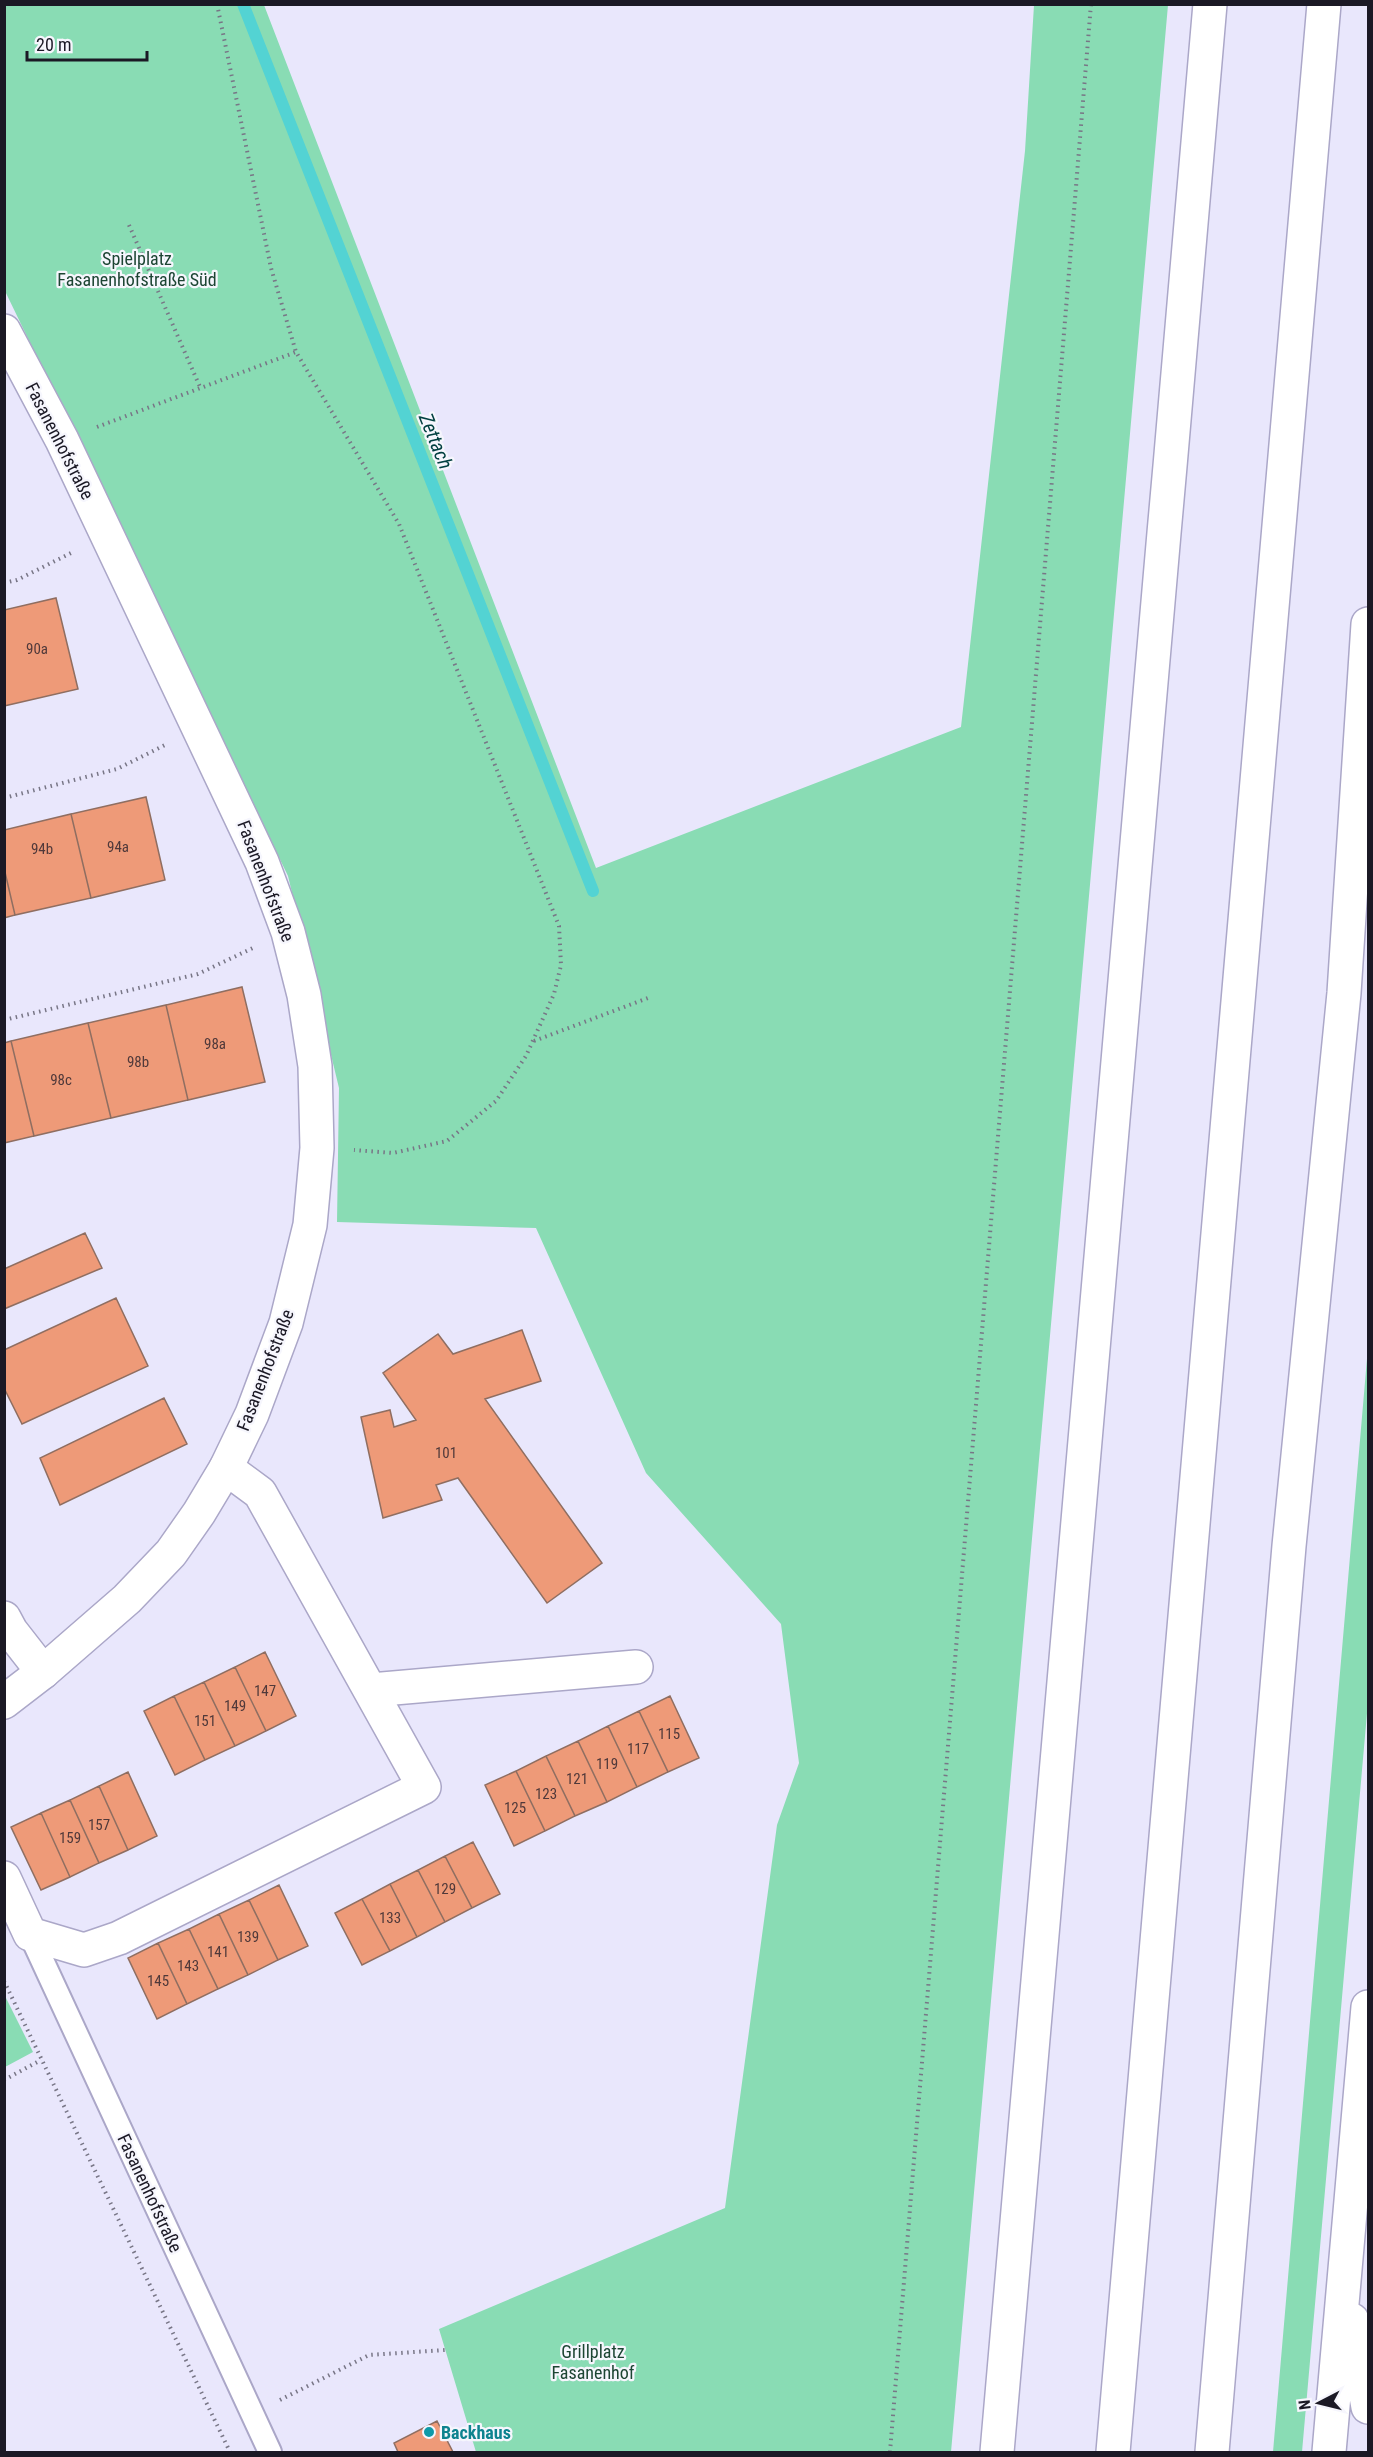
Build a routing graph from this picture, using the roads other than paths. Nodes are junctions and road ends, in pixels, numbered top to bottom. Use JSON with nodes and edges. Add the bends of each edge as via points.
{"nodes":[{"id":1,"x":1210,"y":4,"type":"edge"},
{"id":2,"x":1324,"y":4,"type":"edge"},
{"id":3,"x":4,"y":331,"type":"edge"},
{"id":4,"x":1368,"y":624,"type":"edge"},
{"id":5,"x":226,"y":1468,"type":"junction"},
{"id":6,"x":4,"y":1618,"type":"edge"},
{"id":7,"x":636,"y":1667,"type":"dead end"},
{"id":8,"x":43,"y":1672,"type":"junction"},
{"id":9,"x":371,"y":1690,"type":"junction"},
{"id":10,"x":4,"y":1702,"type":"edge"},
{"id":11,"x":4,"y":1878,"type":"edge"},
{"id":12,"x":30,"y":1934,"type":"junction"},
{"id":13,"x":1368,"y":2007,"type":"edge"},
{"id":14,"x":1345,"y":2280,"type":"junction"},
{"id":15,"x":1368,"y":2407,"type":"edge"},
{"id":16,"x":270,"y":2452,"type":"edge"},
{"id":17,"x":997,"y":2452,"type":"edge"},
{"id":18,"x":1113,"y":2452,"type":"edge"},
{"id":19,"x":1212,"y":2452,"type":"edge"},
{"id":20,"x":1329,"y":2452,"type":"edge"}],
"edges":[{"from":1,"to":17,"type":"main road"},
{"from":2,"to":18,"type":"main road"},
{"from":3,"to":5,"type":"main road","name":"Fasanenhofstraße","via":[[62,440],[262,862],[288,932],[304,995],[315,1066],[318,1148],[310,1225],[286,1323],[252,1414]]},
{"from":4,"to":19,"type":"main road","via":[[1344,993],[1288,1546]]},
{"from":5,"to":8,"type":"main road","name":"Fasanenhofstraße","via":[[171,1553],[127,1599]]},
{"from":5,"to":9,"type":"main road","via":[[260,1493]]},
{"from":6,"to":8,"type":"main road"},
{"from":7,"to":9,"type":"main road"},
{"from":8,"to":10,"type":"main road","name":"Fasanenhofstraße"},
{"from":9,"to":12,"type":"main road","via":[[424,1787],[119,1938],[84,1950]]},
{"from":11,"to":12,"type":"main road","name":"Fasanenhofstraße"},
{"from":12,"to":16,"type":"lane","name":"Fasanenhofstraße"},
{"from":13,"to":14,"type":"main road"},
{"from":14,"to":15,"type":"main road"},
{"from":14,"to":20,"type":"main road"}]}
